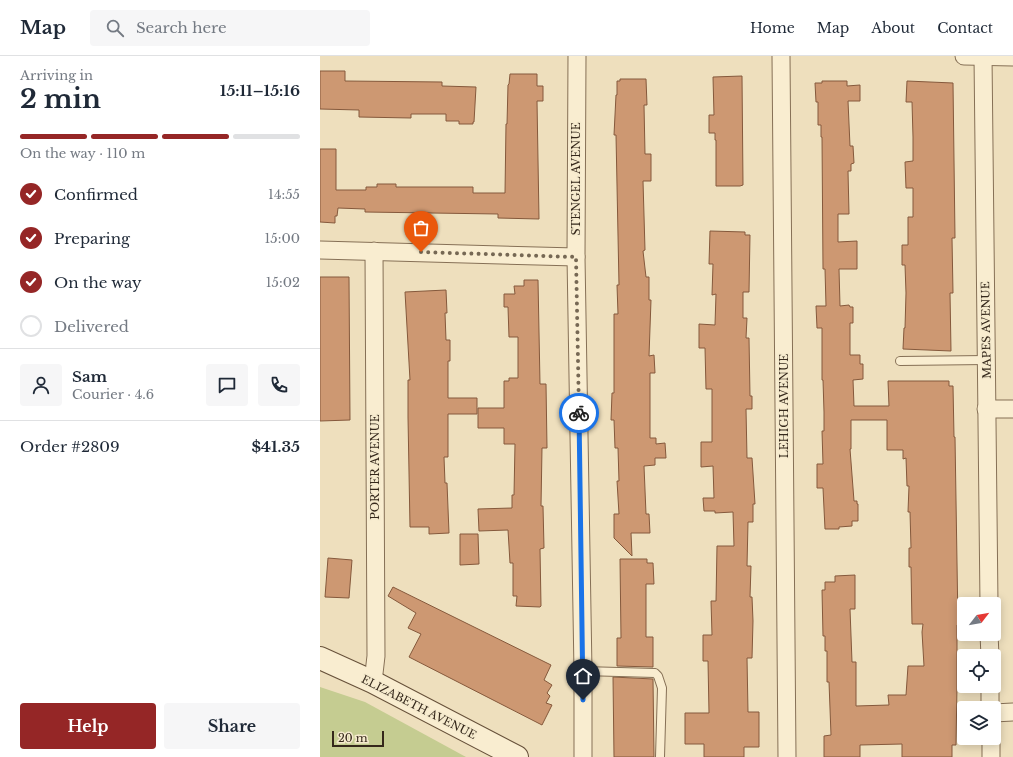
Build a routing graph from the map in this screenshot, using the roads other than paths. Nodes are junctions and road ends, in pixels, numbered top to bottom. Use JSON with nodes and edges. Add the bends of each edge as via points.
{"nodes":[{"id":1,"x":577,"y":56,"type":"edge"},
{"id":2,"x":781,"y":56,"type":"edge"},
{"id":3,"x":964,"y":56,"type":"edge"},
{"id":4,"x":983,"y":56,"type":"edge"},
{"id":5,"x":1013,"y":57,"type":"edge"},
{"id":6,"x":320,"y":250,"type":"edge"},
{"id":7,"x":374,"y":251,"type":"junction"},
{"id":8,"x":576,"y":257,"type":"junction"},
{"id":9,"x":986,"y":360,"type":"junction"},
{"id":10,"x":900,"y":361,"type":"dead end"},
{"id":11,"x":986,"y":409,"type":"junction"},
{"id":12,"x":1013,"y":409,"type":"edge"},
{"id":13,"x":989,"y":597,"type":"edge"},
{"id":14,"x":320,"y":658,"type":"edge"},
{"id":15,"x":583,"y":671,"type":"junction"},
{"id":16,"x":373,"y":682,"type":"junction"},
{"id":17,"x":1013,"y":712,"type":"edge"},
{"id":18,"x":1001,"y":713,"type":"edge"},
{"id":19,"x":991,"y":745,"type":"edge"},
{"id":20,"x":517,"y":757,"type":"edge"},
{"id":21,"x":583,"y":757,"type":"edge"},
{"id":22,"x":660,"y":757,"type":"edge"},
{"id":23,"x":787,"y":757,"type":"edge"},
{"id":24,"x":991,"y":757,"type":"edge"}],
"edges":[{"from":1,"to":8,"type":"street","name":"STENGEL AVENUE"},
{"from":2,"to":23,"type":"street","name":"LEHIGH AVENUE"},
{"from":3,"to":4,"type":"street"},
{"from":4,"to":5,"type":"street"},
{"from":4,"to":9,"type":"street","name":"MAPES AVENUE"},
{"from":6,"to":7,"type":"street"},
{"from":7,"to":8,"type":"street"},
{"from":7,"to":16,"type":"street","name":"PORTER AVENUE","via":[[376,656]]},
{"from":8,"to":15,"type":"street","name":"STENGEL AVENUE"},
{"from":9,"to":10,"type":"lane"},
{"from":9,"to":11,"type":"street","name":"MAPES AVENUE"},
{"from":11,"to":12,"type":"street"},
{"from":11,"to":13,"type":"street","name":"MAPES AVENUE"},
{"from":14,"to":16,"type":"main road","name":"ELIZABETH AVENUE"},
{"from":15,"to":21,"type":"street","name":"STENGEL AVENUE"},
{"from":15,"to":22,"type":"lane","via":[[655,673],[658,676],[662,688]]},
{"from":16,"to":20,"type":"main road","name":"ELIZABETH AVENUE"},
{"from":17,"to":18,"type":"street"},
{"from":19,"to":24,"type":"street"}]}
